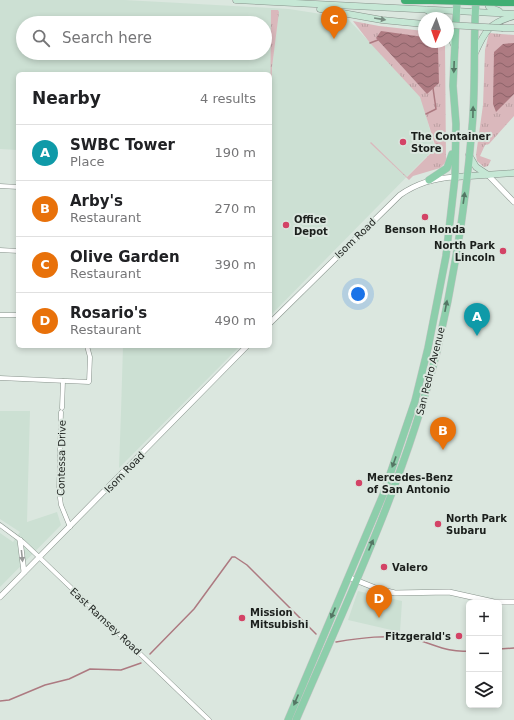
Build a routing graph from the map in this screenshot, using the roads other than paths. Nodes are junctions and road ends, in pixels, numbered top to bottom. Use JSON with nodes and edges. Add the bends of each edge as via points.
{"nodes":[{"id":1,"x":236,"y":0,"type":"edge"},
{"id":2,"x":405,"y":0,"type":"edge"},
{"id":3,"x":433,"y":0,"type":"edge"},
{"id":4,"x":447,"y":0,"type":"edge"},
{"id":5,"x":457,"y":0,"type":"edge"},
{"id":6,"x":476,"y":0,"type":"edge"},
{"id":7,"x":487,"y":0,"type":"edge"},
{"id":8,"x":514,"y":2,"type":"edge"},
{"id":9,"x":293,"y":4,"type":"junction"},
{"id":10,"x":427,"y":10,"type":"junction"},
{"id":11,"x":430,"y":12,"type":"edge"},
{"id":12,"x":456,"y":12,"type":"junction"},
{"id":13,"x":475,"y":13,"type":"junction"},
{"id":14,"x":514,"y":14,"type":"edge"},
{"id":15,"x":418,"y":23,"type":"edge"},
{"id":16,"x":454,"y":25,"type":"edge"},
{"id":17,"x":514,"y":28,"type":"edge"},
{"id":18,"x":455,"y":48,"type":"joint"},
{"id":19,"x":474,"y":55,"type":"junction"},
{"id":20,"x":455,"y":149,"type":"junction"},
{"id":21,"x":469,"y":155,"type":"junction"},
{"id":22,"x":514,"y":173,"type":"edge"},
{"id":23,"x":488,"y":175,"type":"junction"},
{"id":24,"x":467,"y":176,"type":"junction"},
{"id":25,"x":455,"y":177,"type":"junction"},
{"id":26,"x":428,"y":180,"type":"junction"},
{"id":27,"x":0,"y":186,"type":"edge"},
{"id":28,"x":16,"y":187,"type":"edge"},
{"id":29,"x":514,"y":202,"type":"edge"},
{"id":30,"x":0,"y":250,"type":"edge"},
{"id":31,"x":16,"y":251,"type":"edge"},
{"id":32,"x":0,"y":314,"type":"edge"},
{"id":33,"x":16,"y":315,"type":"edge"},
{"id":34,"x":272,"y":321,"type":"edge"},
{"id":35,"x":432,"y":328,"type":"junction"},
{"id":36,"x":441,"y":330,"type":"junction"},
{"id":37,"x":430,"y":342,"type":"junction"},
{"id":38,"x":438,"y":344,"type":"junction"},
{"id":39,"x":88,"y":348,"type":"edge"},
{"id":40,"x":245,"y":348,"type":"edge"},
{"id":41,"x":0,"y":378,"type":"edge"},
{"id":42,"x":63,"y":381,"type":"junction"},
{"id":43,"x":0,"y":525,"type":"edge"},
{"id":44,"x":70,"y":527,"type":"junction"},
{"id":45,"x":20,"y":540,"type":"junction"},
{"id":46,"x":39,"y":557,"type":"junction"},
{"id":47,"x":24,"y":572,"type":"junction"},
{"id":48,"x":348,"y":577,"type":"junction"},
{"id":49,"x":356,"y":580,"type":"junction"},
{"id":50,"x":0,"y":597,"type":"edge"},
{"id":51,"x":514,"y":602,"type":"edge"},
{"id":52,"x":305,"y":680,"type":"junction"},
{"id":53,"x":312,"y":683,"type":"junction"},
{"id":54,"x":209,"y":720,"type":"edge"},
{"id":55,"x":288,"y":720,"type":"edge"},
{"id":56,"x":296,"y":720,"type":"edge"}],
"edges":[{"from":1,"to":9,"type":"main road"},
{"from":2,"to":3,"type":"highway"},
{"from":3,"to":8,"type":"highway","bridge":true},
{"from":4,"to":10,"type":"main road","via":[[441,7]]},
{"from":5,"to":12,"type":"main road","name":"San Pedro Avenue"},
{"from":6,"to":13,"type":"main road","name":"San Pedro Avenue"},
{"from":7,"to":14,"type":"main road","via":[[489,7],[494,10]]},
{"from":9,"to":10,"type":"main road"},
{"from":9,"to":15,"type":"main road","one_way":true,"via":[[382,20]]},
{"from":10,"to":11,"type":"main road"},
{"from":10,"to":12,"type":"main road"},
{"from":12,"to":13,"type":"main road"},
{"from":12,"to":18,"type":"main road","name":"San Pedro Avenue"},
{"from":13,"to":14,"type":"main road"},
{"from":13,"to":19,"type":"main road","name":"San Pedro Avenue"},
{"from":14,"to":19,"type":"main road","via":[[488,29]]},
{"from":16,"to":17,"type":"main road","bridge":true},
{"from":18,"to":20,"type":"main road","name":"San Pedro Avenue","one_way":true},
{"from":21,"to":19,"type":"main road","name":"San Pedro Avenue","one_way":true,"via":[[473,126]]},
{"from":20,"to":25,"type":"main road","name":"San Pedro Avenue"},
{"from":20,"to":26,"type":"main road","via":[[446,168]]},
{"from":21,"to":23,"type":"main road","via":[[476,167]]},
{"from":21,"to":24,"type":"main road","name":"San Pedro Avenue"},
{"from":22,"to":23,"type":"main road"},
{"from":23,"to":24,"type":"main road"},
{"from":23,"to":29,"type":"street"},
{"from":24,"to":25,"type":"main road"},
{"from":36,"to":24,"type":"main road","name":"San Pedro Avenue","one_way":true},
{"from":25,"to":26,"type":"street","name":"Isom Road"},
{"from":25,"to":35,"type":"main road","name":"San Pedro Avenue","via":[[446,256]]},
{"from":26,"to":34,"type":"street","name":"Isom Road","via":[[400,195]]},
{"from":27,"to":28,"type":"street"},
{"from":30,"to":31,"type":"street"},
{"from":32,"to":33,"type":"street"},
{"from":35,"to":36,"type":"main road"},
{"from":35,"to":37,"type":"main road","name":"San Pedro Avenue"},
{"from":36,"to":38,"type":"main road","name":"San Pedro Avenue"},
{"from":37,"to":38,"type":"main road"},
{"from":37,"to":48,"type":"main road","name":"San Pedro Avenue","one_way":true,"via":[[404,437],[383,495]]},
{"from":49,"to":38,"type":"main road","name":"San Pedro Avenue","one_way":true,"via":[[399,476],[422,407]]},
{"from":39,"to":42,"type":"street","via":[[90,357],[89,382]]},
{"from":40,"to":44,"type":"street","name":"Isom Road"},
{"from":41,"to":42,"type":"street"},
{"from":42,"to":44,"type":"street","name":"Contessa Drive","via":[[59,491],[61,505]]},
{"from":43,"to":45,"type":"street","name":"East Ramsey Road"},
{"from":44,"to":46,"type":"street","name":"Isom Road"},
{"from":45,"to":46,"type":"street","name":"East Ramsey Road"},
{"from":45,"to":47,"type":"street","one_way":true},
{"from":46,"to":47,"type":"street","name":"Isom Road"},
{"from":46,"to":54,"type":"street","name":"East Ramsey Road"},
{"from":47,"to":50,"type":"street","name":"Isom Road"},
{"from":48,"to":49,"type":"street"},
{"from":48,"to":52,"type":"main road","name":"San Pedro Avenue","one_way":true},
{"from":49,"to":51,"type":"street","via":[[395,593],[449,592],[494,602]]},
{"from":49,"to":53,"type":"main road","name":"San Pedro Avenue"},
{"from":52,"to":53,"type":"main road"},
{"from":52,"to":55,"type":"main road","name":"San Pedro Avenue","one_way":true},
{"from":53,"to":56,"type":"main road","name":"San Pedro Avenue"}]}
